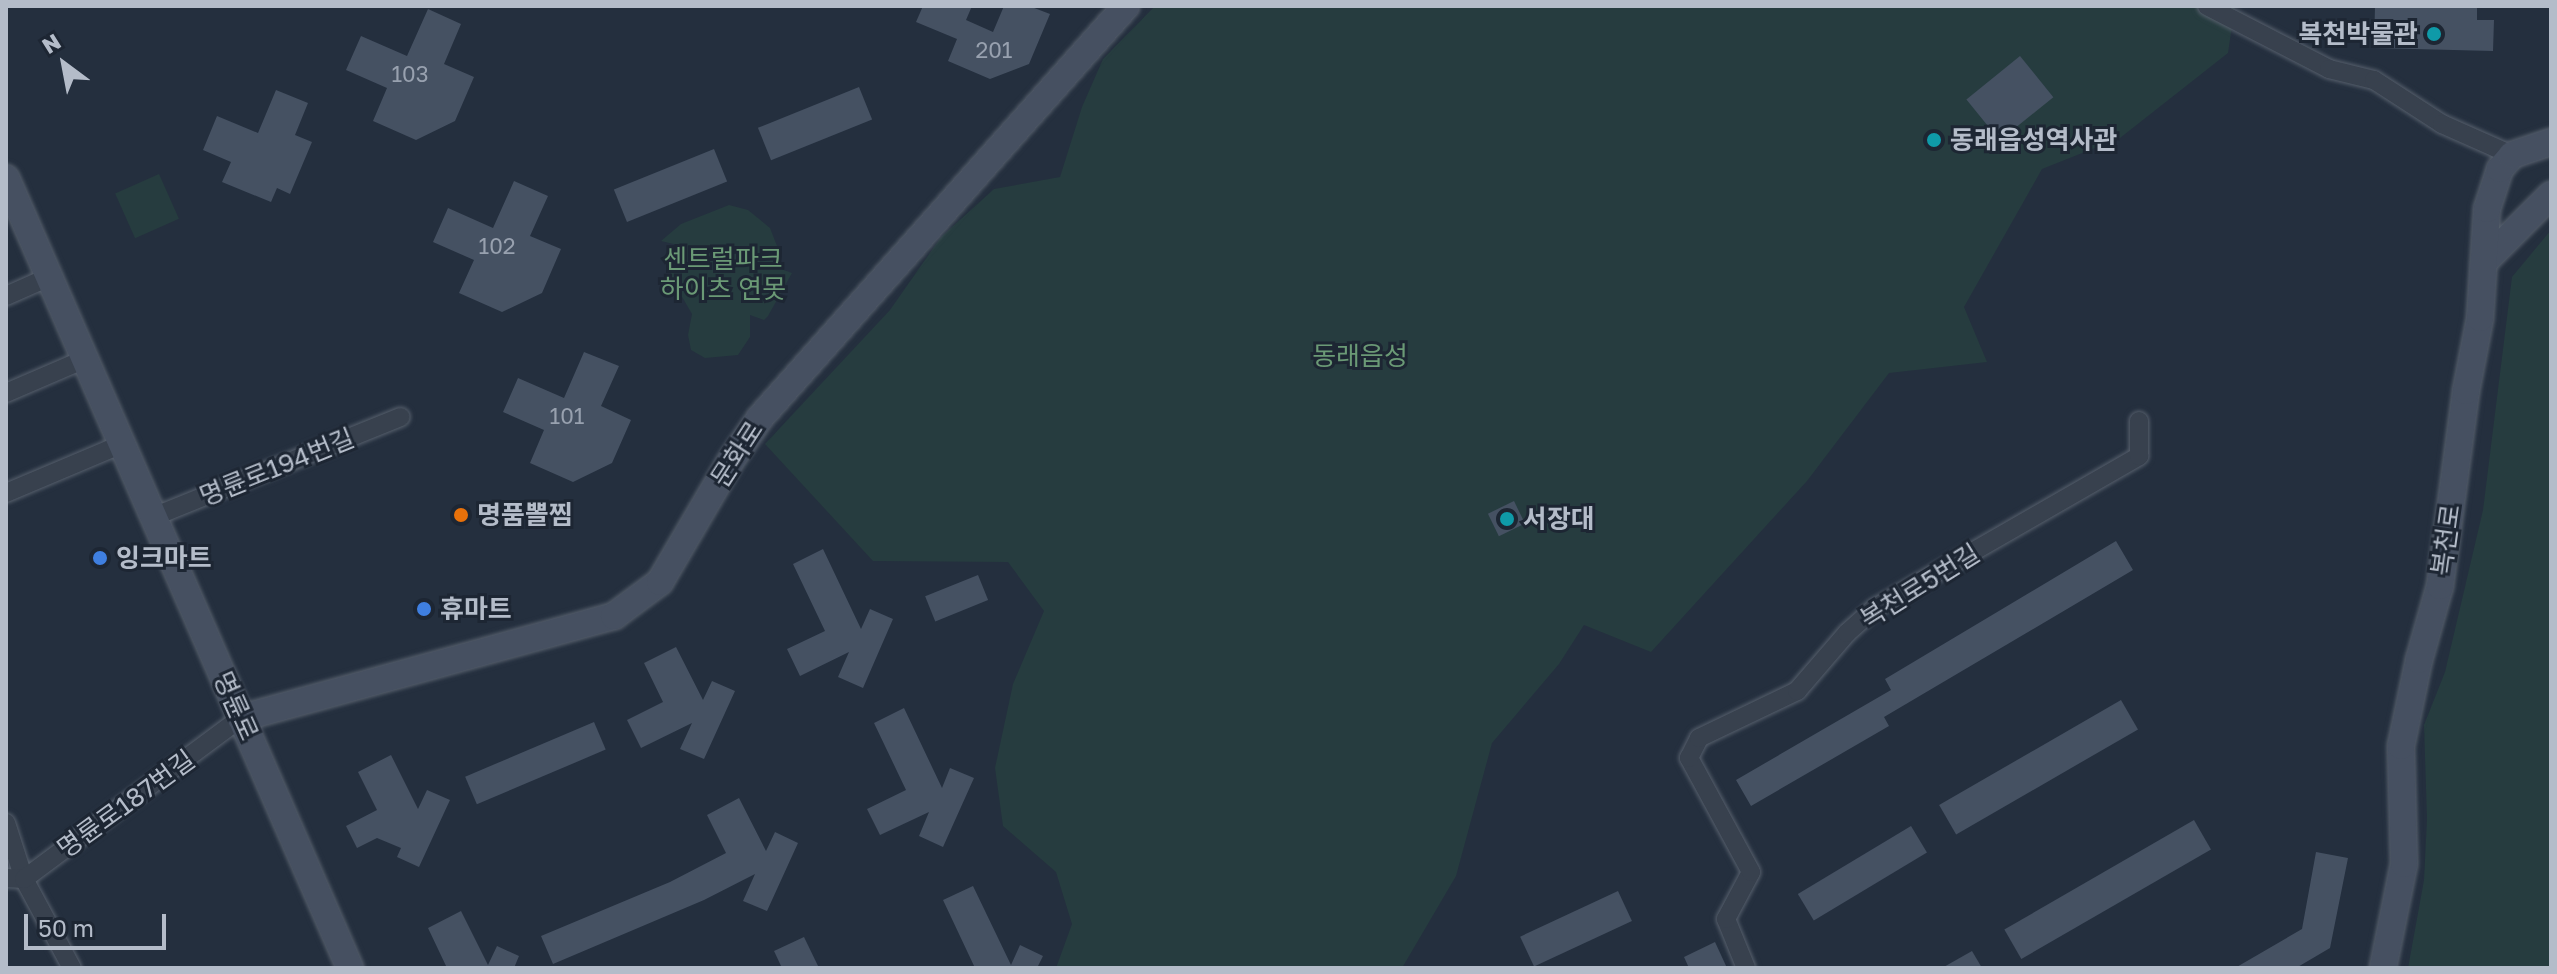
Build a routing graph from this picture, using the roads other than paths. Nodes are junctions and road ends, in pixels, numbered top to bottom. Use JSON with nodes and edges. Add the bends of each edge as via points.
{"nodes":[{"id":1,"x":1126,"y":6,"type":"edge"},
{"id":2,"x":2207,"y":6,"type":"edge"},
{"id":3,"x":2551,"y":142,"type":"edge"},
{"id":4,"x":2512,"y":155,"type":"junction"},
{"id":5,"x":8,"y":186,"type":"edge"},
{"id":6,"x":2551,"y":195,"type":"edge"},
{"id":7,"x":2484,"y":262,"type":"junction"},
{"id":8,"x":49,"y":277,"type":"junction"},
{"id":9,"x":6,"y":296,"type":"edge"},
{"id":10,"x":85,"y":359,"type":"junction"},
{"id":11,"x":6,"y":393,"type":"edge"},
{"id":12,"x":401,"y":417,"type":"dead end"},
{"id":13,"x":2139,"y":421,"type":"dead end"},
{"id":14,"x":122,"y":444,"type":"junction"},
{"id":15,"x":6,"y":493,"type":"edge"},
{"id":16,"x":153,"y":517,"type":"junction"},
{"id":17,"x":241,"y":718,"type":"junction"},
{"id":18,"x":6,"y":823,"type":"edge"},
{"id":19,"x":15,"y":878,"type":"edge"},
{"id":20,"x":72,"y":968,"type":"edge"},
{"id":21,"x":350,"y":968,"type":"edge"},
{"id":22,"x":1746,"y":968,"type":"edge"},
{"id":23,"x":2383,"y":968,"type":"edge"}],
"edges":[{"from":1,"to":17,"type":"street","name":"문화로","via":[[760,418],[660,582],[614,616]]},
{"from":2,"to":4,"type":"street","via":[[2329,69],[2374,80],[2442,124]]},
{"from":3,"to":4,"type":"street"},
{"from":4,"to":7,"type":"street","name":"복천로","via":[[2492,188]]},
{"from":5,"to":8,"type":"street","name":"명륜로"},
{"from":6,"to":7,"type":"street"},
{"from":7,"to":23,"type":"street","name":"복천로","via":[[2440,586],[2401,746],[2404,864]]},
{"from":8,"to":9,"type":"street"},
{"from":8,"to":10,"type":"street","name":"명륜로"},
{"from":10,"to":11,"type":"street"},
{"from":10,"to":14,"type":"street","name":"명륜로"},
{"from":12,"to":16,"type":"street","name":"명륜로194번길"},
{"from":13,"to":22,"type":"street","name":"복천로5번길","via":[[2139,456],[1875,608],[1797,691],[1699,738],[1689,758],[1751,872],[1726,919]]},
{"from":14,"to":15,"type":"street"},
{"from":14,"to":16,"type":"street","name":"명륜로"},
{"from":16,"to":17,"type":"street","name":"명륜로"},
{"from":17,"to":19,"type":"street","name":"명륜로187번길"},
{"from":17,"to":21,"type":"street","name":"명륜로"},
{"from":18,"to":19,"type":"street"},
{"from":19,"to":20,"type":"street"}]}
